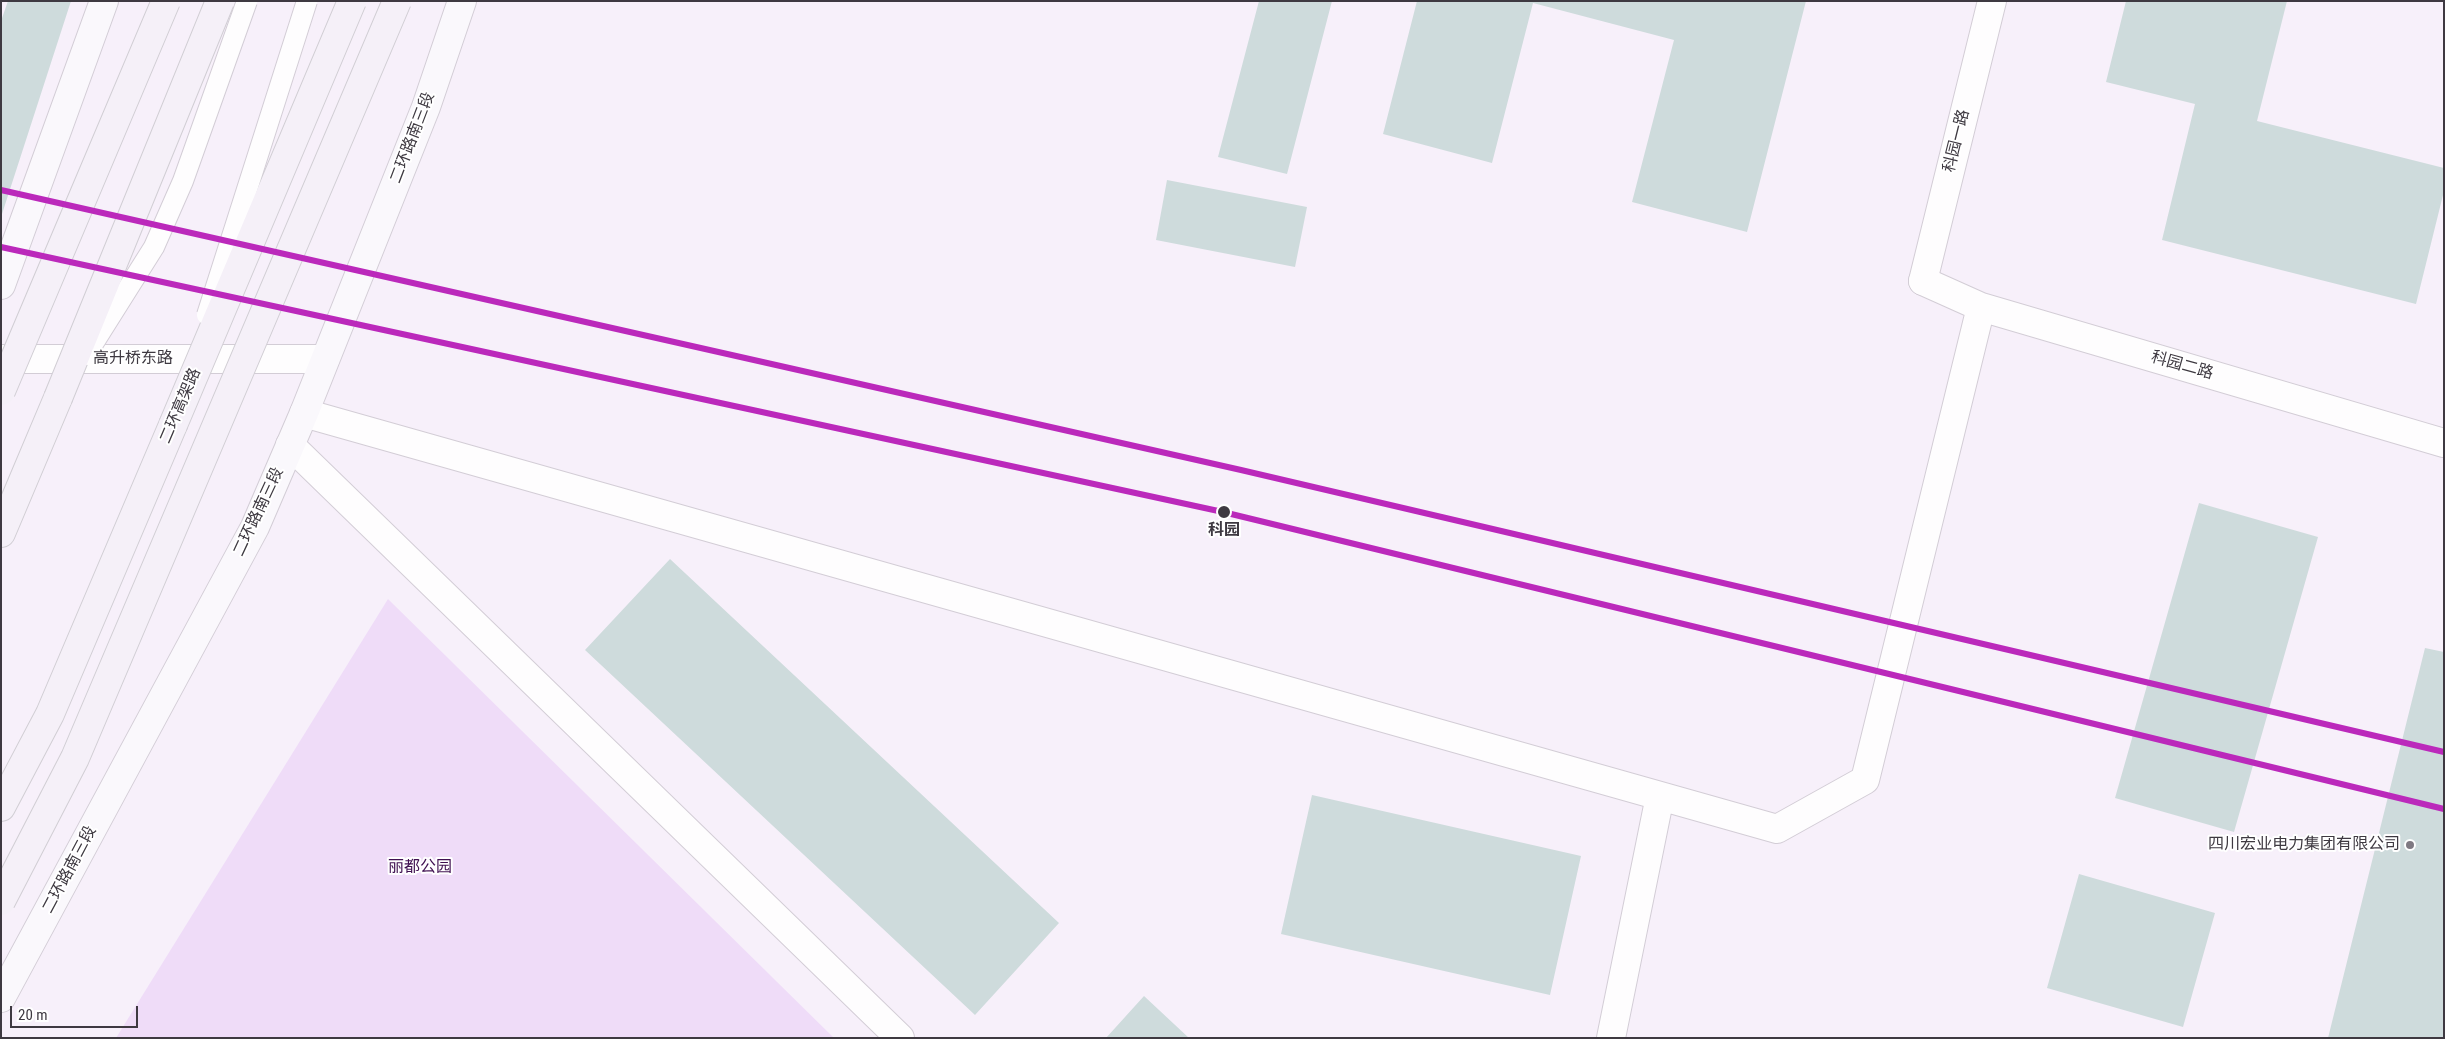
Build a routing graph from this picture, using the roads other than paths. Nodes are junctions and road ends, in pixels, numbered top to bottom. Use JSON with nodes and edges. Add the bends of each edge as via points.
{"nodes":[{"id":1,"x":104,"y":1,"type":"edge"},
{"id":2,"x":166,"y":1,"type":"edge"},
{"id":3,"x":220,"y":1,"type":"edge"},
{"id":4,"x":247,"y":1,"type":"edge"},
{"id":5,"x":307,"y":1,"type":"edge"},
{"id":6,"x":352,"y":1,"type":"edge"},
{"id":7,"x":397,"y":1,"type":"edge"},
{"id":8,"x":462,"y":1,"type":"edge"},
{"id":9,"x":1992,"y":1,"type":"edge"},
{"id":10,"x":1922,"y":282,"type":"joint"},
{"id":11,"x":1,"y":285,"type":"edge"},
{"id":12,"x":1981,"y":307,"type":"junction"},
{"id":13,"x":326,"y":358,"type":"junction"},
{"id":14,"x":1,"y":359,"type":"edge"},
{"id":15,"x":1,"y":391,"type":"edge"},
{"id":16,"x":58,"y":398,"type":"junction"},
{"id":17,"x":304,"y":413,"type":"junction"},
{"id":18,"x":173,"y":425,"type":"junction"},
{"id":19,"x":2444,"y":443,"type":"edge"},
{"id":20,"x":290,"y":445,"type":"junction"},
{"id":21,"x":1,"y":533,"type":"edge"},
{"id":22,"x":1660,"y":796,"type":"junction"},
{"id":23,"x":1,"y":807,"type":"edge"},
{"id":24,"x":1,"y":901,"type":"edge"},
{"id":25,"x":1,"y":998,"type":"edge"},
{"id":26,"x":900,"y":1038,"type":"edge"},
{"id":27,"x":1611,"y":1038,"type":"edge"}],
"edges":[{"from":1,"to":11,"type":"main road"},
{"from":2,"to":15,"type":"highway","bridge":true},
{"from":3,"to":16,"type":"highway","bridge":true},
{"from":4,"to":16,"type":"lane","bridge":true,"via":[[183,181],[154,246]]},
{"from":5,"to":18,"type":"lane","bridge":true},
{"from":6,"to":18,"type":"highway","name":"二环高架路","bridge":true},
{"from":7,"to":24,"type":"highway","bridge":true,"via":[[75,758]]},
{"from":8,"to":13,"type":"main road","name":"二环路南三段","via":[[426,107]]},
{"from":9,"to":10,"type":"street","name":"科园一路"},
{"from":10,"to":12,"type":"street","name":"科园二路"},
{"from":12,"to":19,"type":"street","name":"科园二路"},
{"from":12,"to":22,"type":"street","via":[[1864,780],[1777,829]]},
{"from":13,"to":14,"type":"street","name":"高升桥东路"},
{"from":13,"to":17,"type":"main road","name":"二环路南三段"},
{"from":16,"to":21,"type":"highway"},
{"from":17,"to":20,"type":"main road","name":"二环路南三段"},
{"from":17,"to":22,"type":"street"},
{"from":18,"to":23,"type":"highway","name":"二环高架路","via":[[50,714]]},
{"from":20,"to":25,"type":"main road","name":"二环路南三段","via":[[255,527]]},
{"from":20,"to":26,"type":"street"},
{"from":22,"to":27,"type":"street"}]}
